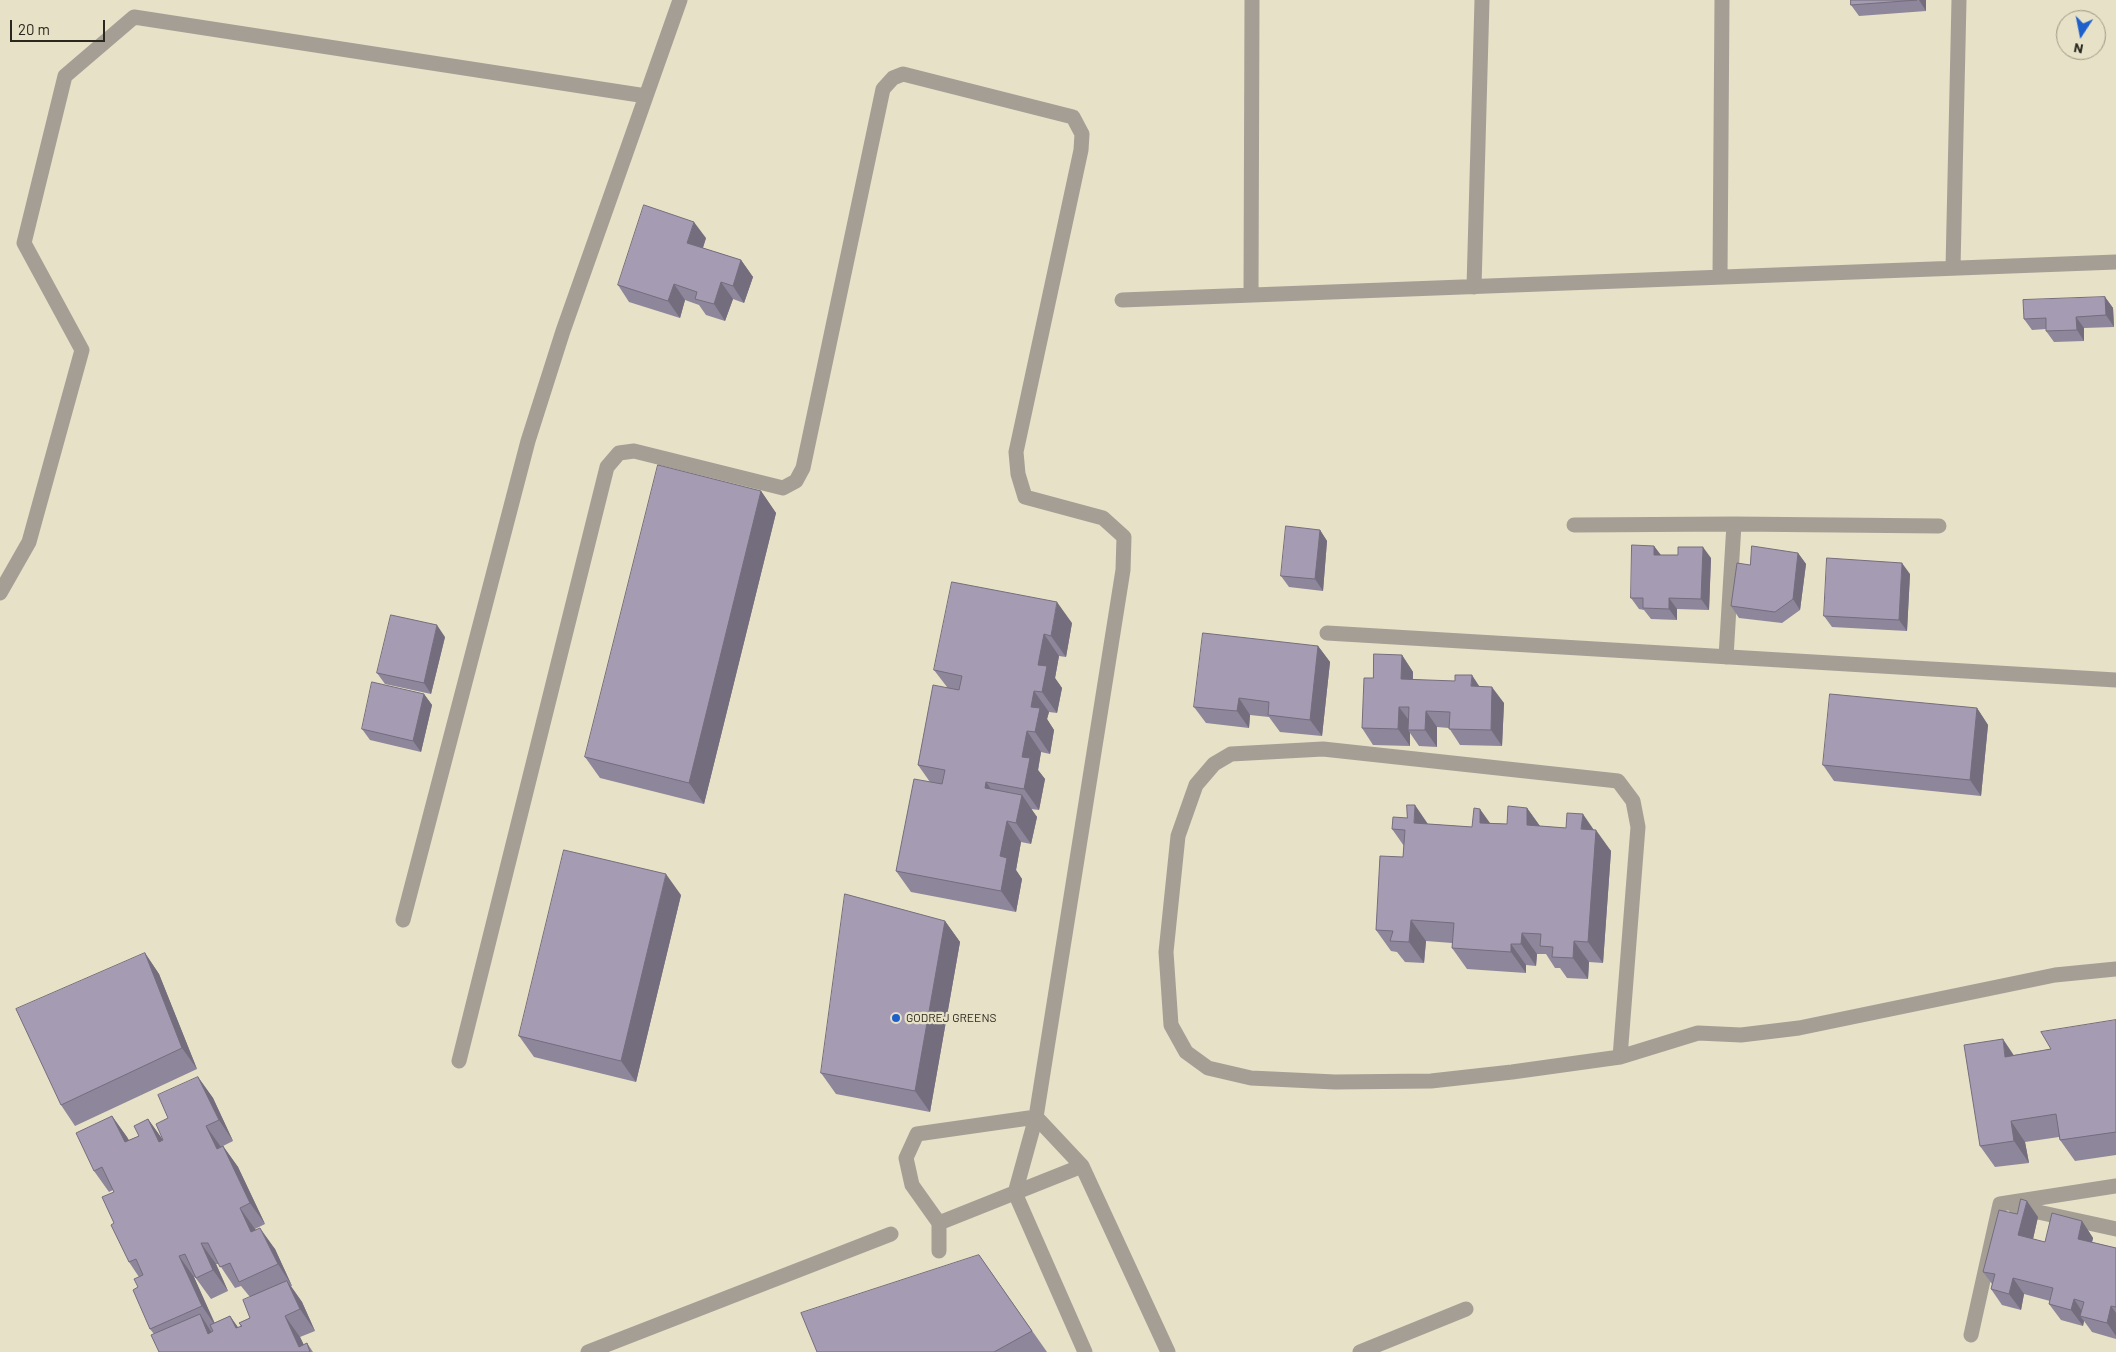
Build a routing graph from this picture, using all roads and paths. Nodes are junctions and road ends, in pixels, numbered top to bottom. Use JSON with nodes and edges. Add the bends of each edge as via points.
{"nodes":[{"id":1,"x":680,"y":0,"type":"edge"},
{"id":2,"x":1252,"y":0,"type":"edge"},
{"id":3,"x":1482,"y":0,"type":"edge"},
{"id":4,"x":1722,"y":0,"type":"edge"},
{"id":5,"x":1959,"y":0,"type":"edge"},
{"id":6,"x":646,"y":96,"type":"junction"},
{"id":7,"x":2116,"y":262,"type":"edge"},
{"id":8,"x":1953,"y":268,"type":"junction"},
{"id":9,"x":1720,"y":277,"type":"junction"},
{"id":10,"x":1474,"y":287,"type":"junction"},
{"id":11,"x":1251,"y":295,"type":"junction"},
{"id":12,"x":1122,"y":300,"type":"dead end"},
{"id":13,"x":1734,"y":524,"type":"junction"},
{"id":14,"x":1574,"y":525,"type":"dead end"},
{"id":15,"x":1939,"y":526,"type":"dead end"},
{"id":16,"x":0,"y":593,"type":"edge"},
{"id":17,"x":1328,"y":633,"type":"dead end"},
{"id":18,"x":1726,"y":657,"type":"junction"},
{"id":19,"x":2116,"y":680,"type":"edge"},
{"id":20,"x":403,"y":920,"type":"dead end"},
{"id":21,"x":2116,"y":969,"type":"edge"},
{"id":22,"x":1620,"y":1057,"type":"junction"},
{"id":23,"x":459,"y":1061,"type":"dead end"},
{"id":24,"x":1036,"y":1117,"type":"junction"},
{"id":25,"x":1082,"y":1166,"type":"junction"},
{"id":26,"x":2116,"y":1186,"type":"edge"},
{"id":27,"x":1015,"y":1193,"type":"junction"},
{"id":28,"x":2000,"y":1204,"type":"junction"},
{"id":29,"x":939,"y":1223,"type":"junction"},
{"id":30,"x":2116,"y":1229,"type":"edge"},
{"id":31,"x":891,"y":1234,"type":"dead end"},
{"id":32,"x":939,"y":1251,"type":"dead end"},
{"id":33,"x":1466,"y":1310,"type":"dead end"},
{"id":34,"x":1971,"y":1335,"type":"dead end"},
{"id":35,"x":588,"y":1352,"type":"edge"},
{"id":36,"x":1085,"y":1352,"type":"edge"},
{"id":37,"x":1168,"y":1352,"type":"edge"},
{"id":38,"x":1360,"y":1352,"type":"edge"}],
"edges":[{"from":1,"to":6,"type":"street"},
{"from":2,"to":11,"type":"street"},
{"from":3,"to":10,"type":"street"},
{"from":4,"to":9,"type":"street"},
{"from":5,"to":8,"type":"street"},
{"from":6,"to":16,"type":"street","via":[[134,17],[65,76],[24,243],[82,350],[29,542]]},
{"from":6,"to":20,"type":"street","via":[[528,441]]},
{"from":7,"to":8,"type":"street"},
{"from":8,"to":9,"type":"street"},
{"from":9,"to":10,"type":"street"},
{"from":10,"to":11,"type":"street"},
{"from":11,"to":12,"type":"street"},
{"from":13,"to":14,"type":"street"},
{"from":13,"to":15,"type":"street"},
{"from":13,"to":18,"type":"street"},
{"from":17,"to":18,"type":"street"},
{"from":18,"to":19,"type":"street"},
{"from":21,"to":22,"type":"street","via":[[2055,975],[1798,1028],[1741,1035],[1698,1033]]},
{"from":22,"to":22,"type":"street","via":[[1638,828],[1633,801],[1618,781],[1323,749],[1231,754],[1214,764],[1196,785],[1178,836],[1166,976],[1171,1025],[1186,1052],[1208,1068],[1251,1078],[1335,1082],[1431,1081]]},
{"from":23,"to":24,"type":"street","via":[[607,468],[619,453],[634,452],[783,488],[796,481],[803,468],[882,89],[893,78],[903,74],[1073,117],[1082,134],[1016,452],[1018,474],[1025,497],[1103,518],[1124,537],[1123,570]]},
{"from":24,"to":25,"type":"street"},
{"from":24,"to":27,"type":"street"},
{"from":24,"to":29,"type":"street","via":[[917,1134],[906,1158],[912,1185]]},
{"from":25,"to":27,"type":"street"},
{"from":25,"to":37,"type":"street"},
{"from":26,"to":28,"type":"street"},
{"from":27,"to":29,"type":"street"},
{"from":27,"to":36,"type":"street"},
{"from":28,"to":30,"type":"street"},
{"from":28,"to":34,"type":"street"},
{"from":29,"to":32,"type":"street"},
{"from":31,"to":35,"type":"street"},
{"from":33,"to":38,"type":"street"}]}
